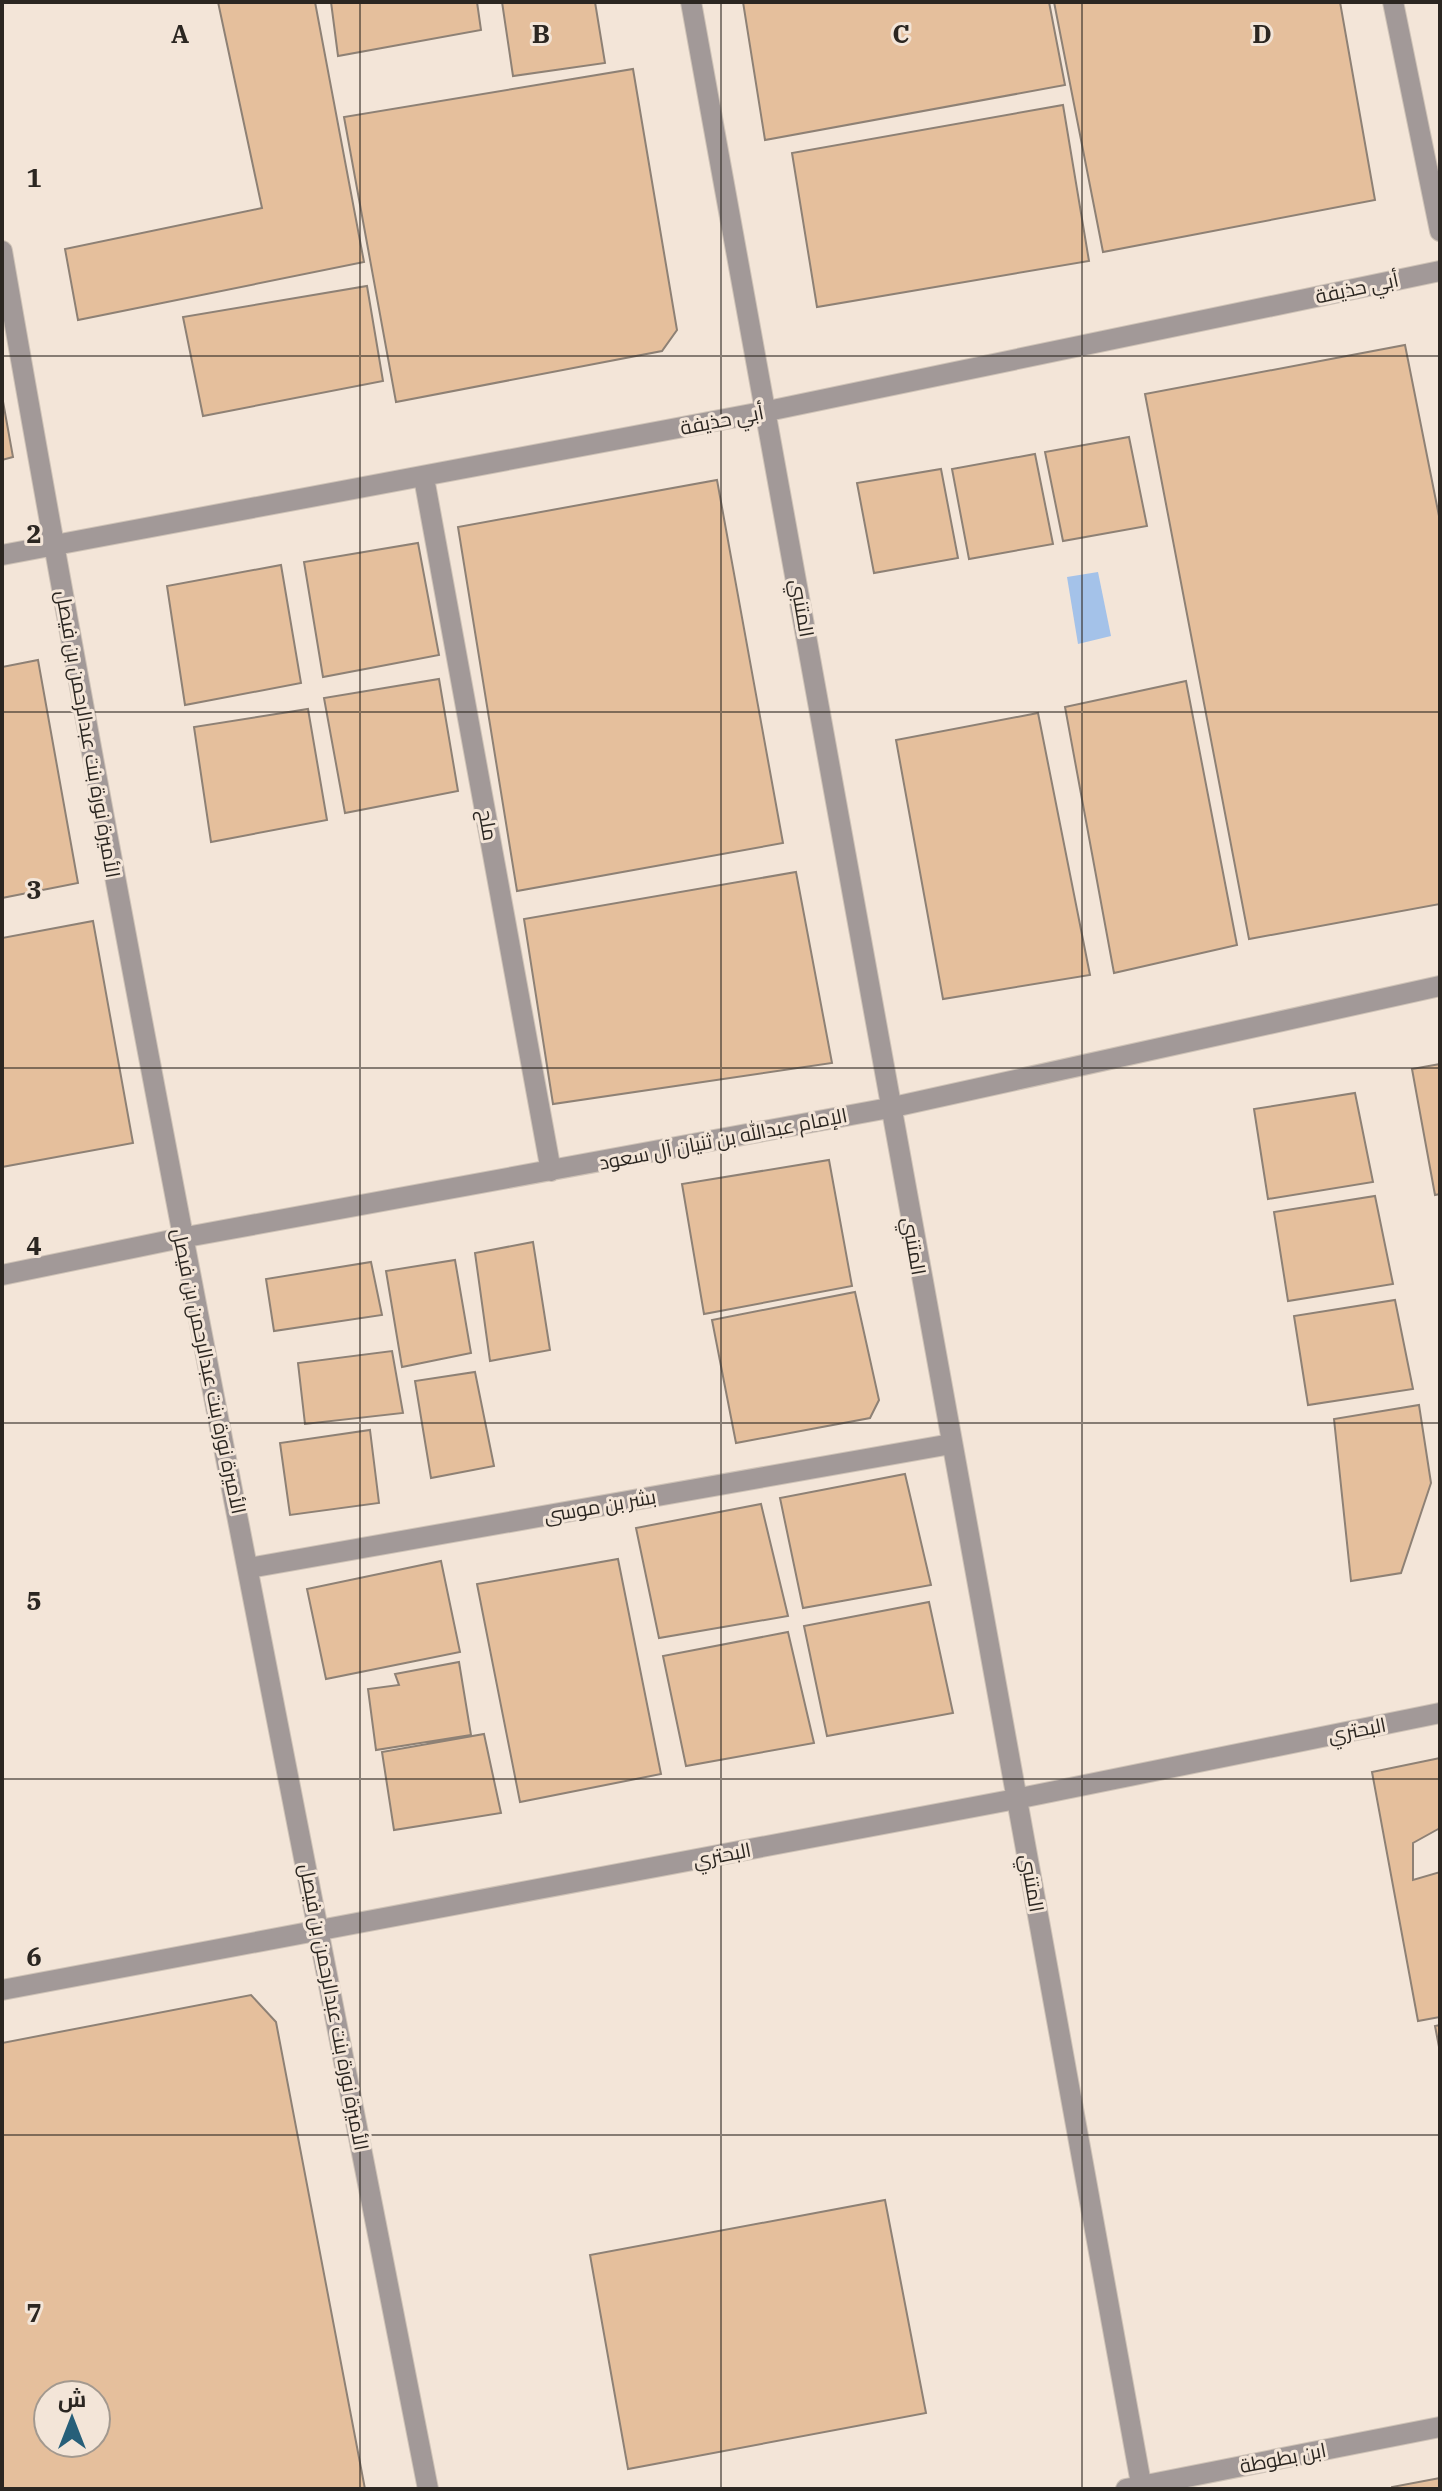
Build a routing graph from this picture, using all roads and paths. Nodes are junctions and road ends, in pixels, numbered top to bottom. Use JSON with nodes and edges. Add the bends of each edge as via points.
{"nodes":[{"id":1,"x":691,"y":2,"type":"edge"},
{"id":2,"x":1393,"y":2,"type":"edge"},
{"id":3,"x":1440,"y":231,"type":"edge"},
{"id":4,"x":2,"y":251,"type":"edge"},
{"id":5,"x":1440,"y":271,"type":"edge"},
{"id":6,"x":768,"y":411,"type":"junction"},
{"id":7,"x":424,"y":478,"type":"junction"},
{"id":8,"x":53,"y":547,"type":"junction"},
{"id":9,"x":2,"y":555,"type":"edge"},
{"id":10,"x":1440,"y":986,"type":"edge"},
{"id":11,"x":889,"y":1108,"type":"junction"},
{"id":12,"x":551,"y":1171,"type":"junction"},
{"id":13,"x":181,"y":1238,"type":"junction"},
{"id":14,"x":2,"y":1275,"type":"edge"},
{"id":15,"x":951,"y":1444,"type":"junction"},
{"id":16,"x":249,"y":1568,"type":"junction"},
{"id":17,"x":1440,"y":1713,"type":"edge"},
{"id":18,"x":1016,"y":1799,"type":"junction"},
{"id":19,"x":318,"y":1931,"type":"junction"},
{"id":20,"x":2,"y":1990,"type":"edge"},
{"id":21,"x":1440,"y":2427,"type":"edge"},
{"id":22,"x":1137,"y":2488,"type":"edge"},
{"id":23,"x":428,"y":2489,"type":"edge"}],
"edges":[{"from":1,"to":6,"type":"street","name":"المتنبي"},
{"from":2,"to":3,"type":"street"},
{"from":4,"to":8,"type":"street","name":"الأميرة نورة بنت عبدالرحمن بن فيصل"},
{"from":5,"to":6,"type":"street","name":"أبي حذيفة"},
{"from":6,"to":7,"type":"street","name":"أبي حذيفة"},
{"from":6,"to":11,"type":"street","name":"المتنبي"},
{"from":7,"to":8,"type":"street","name":"أبي حذيفة"},
{"from":7,"to":12,"type":"street","name":"ملح"},
{"from":8,"to":9,"type":"street","name":"أبي حذيفة"},
{"from":8,"to":13,"type":"street","name":"الأميرة نورة بنت عبدالرحمن بن فيصل"},
{"from":10,"to":11,"type":"street","name":"الإمام عبدالله بن ثنيان آل سعود"},
{"from":11,"to":12,"type":"street","name":"الإمام عبدالله بن ثنيان آل سعود"},
{"from":11,"to":15,"type":"street","name":"المتنبي"},
{"from":12,"to":13,"type":"street","name":"الإمام عبدالله بن ثنيان آل سعود"},
{"from":13,"to":14,"type":"street","name":"الإمام عبدالله بن ثنيان آل سعود"},
{"from":13,"to":16,"type":"street","name":"الأميرة نورة بنت عبدالرحمن بن فيصل"},
{"from":15,"to":16,"type":"street","name":"بشر بن موسى"},
{"from":15,"to":18,"type":"street","name":"المتنبي"},
{"from":16,"to":19,"type":"street","name":"الأميرة نورة بنت عبدالرحمن بن فيصل"},
{"from":17,"to":18,"type":"street","name":"البحتري"},
{"from":18,"to":19,"type":"street","name":"البحتري"},
{"from":18,"to":22,"type":"street","name":"المتنبي"},
{"from":19,"to":20,"type":"street","name":"البحتري"},
{"from":19,"to":23,"type":"street","name":"الأميرة نورة بنت عبدالرحمن بن فيصل"},
{"from":21,"to":22,"type":"street","name":"ابن بطوطة"}]}
